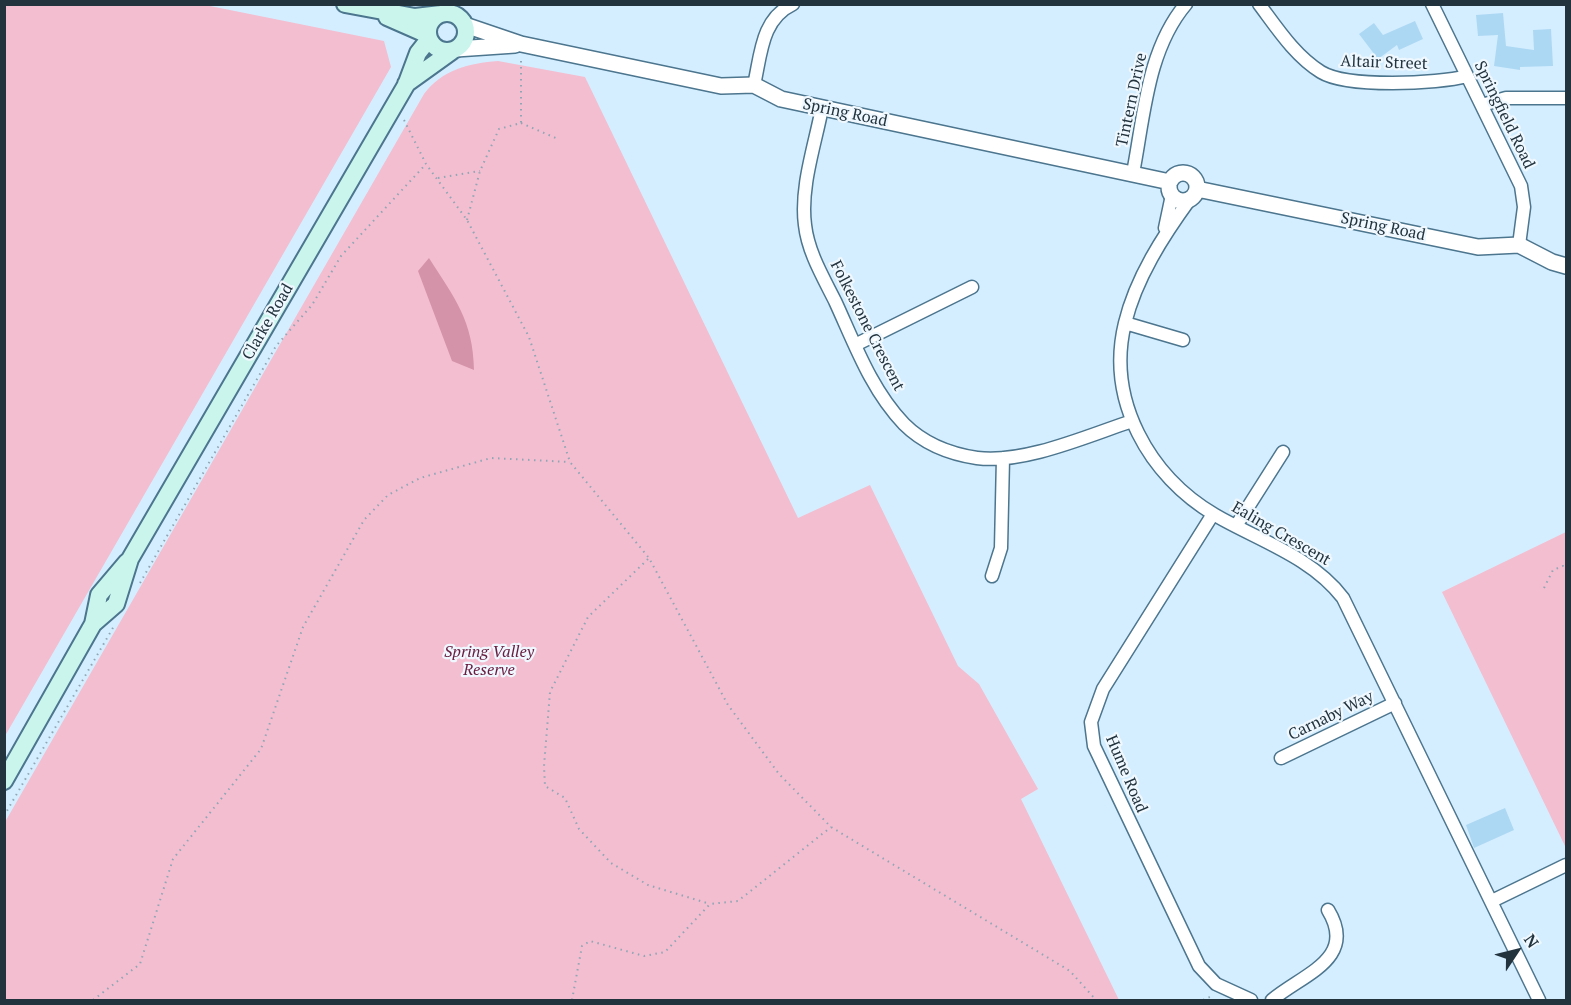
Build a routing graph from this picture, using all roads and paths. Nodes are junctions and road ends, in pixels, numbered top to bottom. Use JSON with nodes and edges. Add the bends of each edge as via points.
{"nodes":[{"id":1,"x":345,"y":4,"type":"edge"},
{"id":2,"x":470,"y":4,"type":"edge"},
{"id":3,"x":793,"y":4,"type":"edge"},
{"id":4,"x":1186,"y":4,"type":"edge"},
{"id":5,"x":1259,"y":4,"type":"edge"},
{"id":6,"x":1432,"y":4,"type":"edge"},
{"id":7,"x":446,"y":10,"type":"edge"},
{"id":8,"x":376,"y":12,"type":"junction"},
{"id":9,"x":464,"y":24,"type":"junction"},
{"id":10,"x":429,"y":37,"type":"junction"},
{"id":11,"x":521,"y":44,"type":"junction"},
{"id":12,"x":454,"y":50,"type":"junction"},
{"id":13,"x":1467,"y":76,"type":"junction"},
{"id":14,"x":406,"y":85,"type":"junction"},
{"id":15,"x":754,"y":86,"type":"junction"},
{"id":16,"x":1566,"y":98,"type":"edge"},
{"id":17,"x":396,"y":101,"type":"junction"},
{"id":18,"x":1482,"y":105,"type":"junction"},
{"id":19,"x":822,"y":108,"type":"junction"},
{"id":20,"x":521,"y":123,"type":"junction"},
{"id":21,"x":558,"y":139,"type":"dead end"},
{"id":22,"x":426,"y":164,"type":"junction"},
{"id":23,"x":480,"y":171,"type":"junction"},
{"id":24,"x":1133,"y":173,"type":"junction"},
{"id":25,"x":438,"y":178,"type":"junction"},
{"id":26,"x":1171,"y":188,"type":"junction"},
{"id":27,"x":1193,"y":194,"type":"junction"},
{"id":28,"x":467,"y":220,"type":"junction"},
{"id":29,"x":1163,"y":235,"type":"junction"},
{"id":30,"x":1519,"y":245,"type":"junction"},
{"id":31,"x":1566,"y":266,"type":"edge"},
{"id":32,"x":972,"y":288,"type":"dead end"},
{"id":33,"x":1125,"y":323,"type":"junction"},
{"id":34,"x":1183,"y":340,"type":"dead end"},
{"id":35,"x":855,"y":345,"type":"junction"},
{"id":36,"x":1132,"y":421,"type":"junction"},
{"id":37,"x":1282,"y":452,"type":"dead end"},
{"id":38,"x":1003,"y":458,"type":"junction"},
{"id":39,"x":570,"y":462,"type":"junction"},
{"id":40,"x":1213,"y":514,"type":"junction"},
{"id":41,"x":1236,"y":526,"type":"junction"},
{"id":42,"x":649,"y":558,"type":"junction"},
{"id":43,"x":1566,"y":569,"type":"edge"},
{"id":44,"x":992,"y":576,"type":"dead end"},
{"id":45,"x":1544,"y":588,"type":"dead end"},
{"id":46,"x":134,"y":591,"type":"dead end"},
{"id":47,"x":117,"y":622,"type":"dead end"},
{"id":48,"x":1395,"y":703,"type":"junction"},
{"id":49,"x":1281,"y":758,"type":"dead end"},
{"id":50,"x":4,"y":781,"type":"edge"},
{"id":51,"x":4,"y":816,"type":"edge"},
{"id":52,"x":831,"y":827,"type":"junction"},
{"id":53,"x":1566,"y":865,"type":"edge"},
{"id":54,"x":1492,"y":901,"type":"junction"},
{"id":55,"x":710,"y":904,"type":"junction"},
{"id":56,"x":1328,"y":910,"type":"dead end"},
{"id":57,"x":93,"y":1000,"type":"edge"},
{"id":58,"x":572,"y":1000,"type":"edge"},
{"id":59,"x":1096,"y":1000,"type":"edge"},
{"id":60,"x":1251,"y":1000,"type":"edge"},
{"id":61,"x":1272,"y":1000,"type":"edge"},
{"id":62,"x":1539,"y":1000,"type":"edge"}],
"edges":[{"from":1,"to":8,"type":"main road"},
{"from":2,"to":9,"type":"main road"},
{"from":3,"to":15,"type":"street","via":[[780,11],[766,29]]},
{"from":4,"to":24,"type":"street","name":"Tintern Drive","via":[[1170,26],[1156,59]]},
{"from":5,"to":13,"type":"street","name":"Altair Street","via":[[1302,56],[1335,79],[1449,81]]},
{"from":6,"to":13,"type":"street","name":"Springfield Road"},
{"from":7,"to":8,"type":"main road","via":[[415,16]]},
{"from":7,"to":9,"type":"main road"},
{"from":7,"to":10,"type":"main road","via":[[431,22]]},
{"from":8,"to":10,"type":"main road"},
{"from":9,"to":11,"type":"street","name":"Spring Road"},
{"from":9,"to":12,"type":"main road","via":[[465,39]]},
{"from":10,"to":12,"type":"main road","via":[[436,48]]},
{"from":10,"to":14,"type":"main road","name":"Clarke Road","via":[[418,53]]},
{"from":11,"to":12,"type":"street","name":"Spring Road"},
{"from":11,"to":15,"type":"street","name":"Spring Road","via":[[727,87]]},
{"from":11,"to":20,"type":"path"},
{"from":12,"to":14,"type":"main road","name":"Clarke Road"},
{"from":13,"to":18,"type":"street","name":"Springfield Road"},
{"from":14,"to":17,"type":"main road","name":"Clarke Road"},
{"from":15,"to":19,"type":"street","name":"Spring Road","via":[[781,99]]},
{"from":16,"to":18,"type":"street","via":[[1506,98]]},
{"from":17,"to":22,"type":"path"},
{"from":17,"to":50,"type":"main road","name":"Clarke Road","via":[[130,559],[116,604],[93,624]]},
{"from":18,"to":30,"type":"street","name":"Springfield Road","via":[[1521,186],[1524,207]]},
{"from":19,"to":24,"type":"street","name":"Spring Road"},
{"from":19,"to":35,"type":"street","name":"Folkestone Crescent","via":[[805,197],[804,224],[812,253]]},
{"from":20,"to":21,"type":"path"},
{"from":20,"to":23,"type":"path","via":[[499,129]]},
{"from":22,"to":25,"type":"path"},
{"from":22,"to":46,"type":"path","via":[[341,256],[312,305],[276,346]]},
{"from":23,"to":25,"type":"path"},
{"from":23,"to":28,"type":"path"},
{"from":24,"to":26,"type":"street","name":"Spring Road"},
{"from":25,"to":28,"type":"path"},
{"from":26,"to":27,"type":"street","via":[[1178,199]]},
{"from":26,"to":27,"type":"street","via":[[1180,173],[1189,174],[1196,180]]},
{"from":26,"to":29,"type":"street","name":"Ealing Crescent"},
{"from":27,"to":29,"type":"street","name":"Ealing Crescent"},
{"from":27,"to":30,"type":"street","name":"Spring Road","via":[[1478,247]]},
{"from":28,"to":39,"type":"path","via":[[529,337]]},
{"from":29,"to":33,"type":"street","name":"Ealing Crescent"},
{"from":30,"to":31,"type":"street"},
{"from":32,"to":35,"type":"street"},
{"from":33,"to":34,"type":"street"},
{"from":33,"to":36,"type":"street","name":"Ealing Crescent","via":[[1121,376]]},
{"from":35,"to":38,"type":"street","name":"Folkestone Crescent","via":[[891,409],[919,436],[935,446],[965,455]]},
{"from":36,"to":38,"type":"street","name":"Folkestone Crescent"},
{"from":36,"to":40,"type":"street","name":"Ealing Crescent","via":[[1161,471]]},
{"from":37,"to":41,"type":"street"},
{"from":38,"to":44,"type":"street","via":[[1001,548]]},
{"from":39,"to":42,"type":"path"},
{"from":39,"to":57,"type":"path","via":[[491,458],[420,478],[388,495],[364,520],[303,627],[261,749],[173,859],[140,964]]},
{"from":40,"to":41,"type":"street","name":"Ealing Crescent"},
{"from":40,"to":60,"type":"street","name":"Hume Road","via":[[1103,689],[1094,710],[1091,735],[1116,797],[1199,966],[1216,984]]},
{"from":41,"to":48,"type":"street","name":"Ealing Crescent","via":[[1311,566],[1334,586],[1348,606]]},
{"from":42,"to":52,"type":"path","via":[[728,705],[779,774]]},
{"from":42,"to":55,"type":"path","via":[[588,617],[550,692],[545,786],[566,798],[579,829],[611,863],[648,885]]},
{"from":43,"to":45,"type":"path","via":[[1563,566],[1553,570]]},
{"from":47,"to":51,"type":"path"},
{"from":48,"to":49,"type":"street","name":"Carnaby Way"},
{"from":48,"to":54,"type":"street","name":"Ealing Crescent"},
{"from":52,"to":55,"type":"path","via":[[738,901]]},
{"from":52,"to":59,"type":"path","via":[[1070,971]]},
{"from":53,"to":54,"type":"street"},
{"from":54,"to":62,"type":"street","name":"Ealing Crescent"},
{"from":55,"to":58,"type":"path","via":[[665,952],[644,956],[590,941],[582,946]]},
{"from":56,"to":61,"type":"street","via":[[1338,929],[1335,951]]}]}
